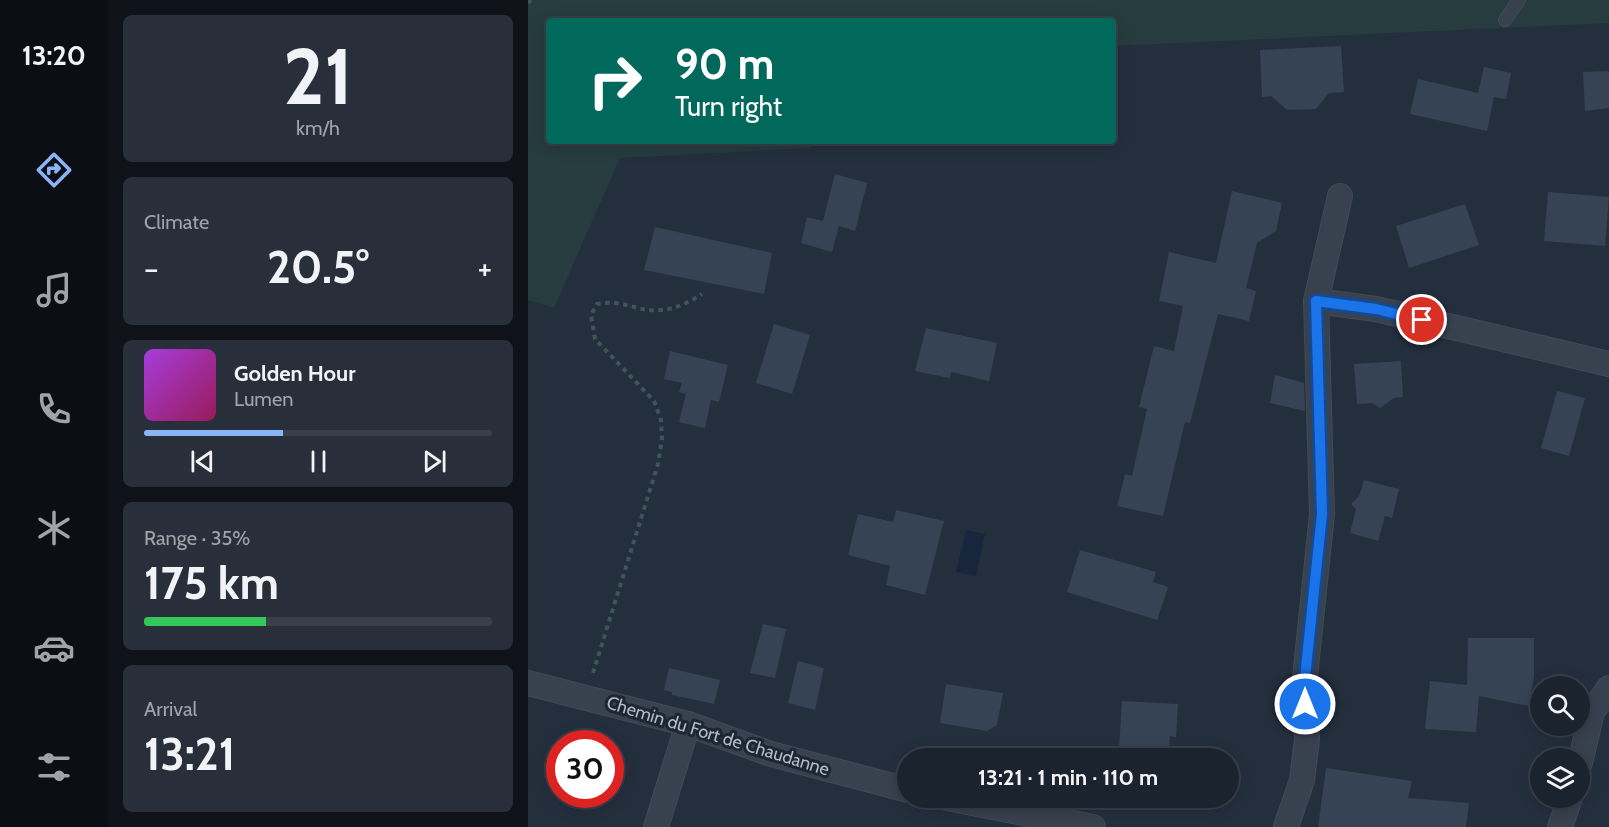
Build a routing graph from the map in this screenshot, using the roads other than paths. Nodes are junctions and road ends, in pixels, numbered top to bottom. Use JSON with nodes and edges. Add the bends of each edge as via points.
{"nodes":[{"id":1,"x":1519,"y":0,"type":"edge"},
{"id":2,"x":1505,"y":20,"type":"dead end"},
{"id":3,"x":1340,"y":196,"type":"dead end"},
{"id":4,"x":1316,"y":301,"type":"junction"},
{"id":5,"x":1609,"y":364,"type":"edge"},
{"id":6,"x":528,"y":683,"type":"edge"},
{"id":7,"x":1609,"y":688,"type":"edge"},
{"id":8,"x":688,"y":724,"type":"junction"},
{"id":9,"x":1584,"y":748,"type":"edge"},
{"id":10,"x":897,"y":787,"type":"edge"},
{"id":11,"x":997,"y":808,"type":"edge"},
{"id":12,"x":1567,"y":808,"type":"edge"},
{"id":13,"x":656,"y":827,"type":"edge"},
{"id":14,"x":1093,"y":827,"type":"edge"},
{"id":15,"x":1286,"y":827,"type":"edge"},
{"id":16,"x":1560,"y":827,"type":"edge"}],
"edges":[{"from":1,"to":2,"type":"lane"},
{"from":3,"to":4,"type":"street"},
{"from":4,"to":5,"type":"street","via":[[1376,309]]},
{"from":4,"to":15,"type":"street","via":[[1322,514],[1304,687],[1307,739],[1302,780]]},
{"from":6,"to":8,"type":"street","name":"Chemin du Fort de Chaudanne"},
{"from":7,"to":9,"type":"street","via":[[1592,712]]},
{"from":8,"to":10,"type":"street","name":"Chemin du Fort de Chaudanne","via":[[771,754]]},
{"from":8,"to":13,"type":"street"},
{"from":11,"to":14,"type":"street"},
{"from":12,"to":16,"type":"street"}]}
